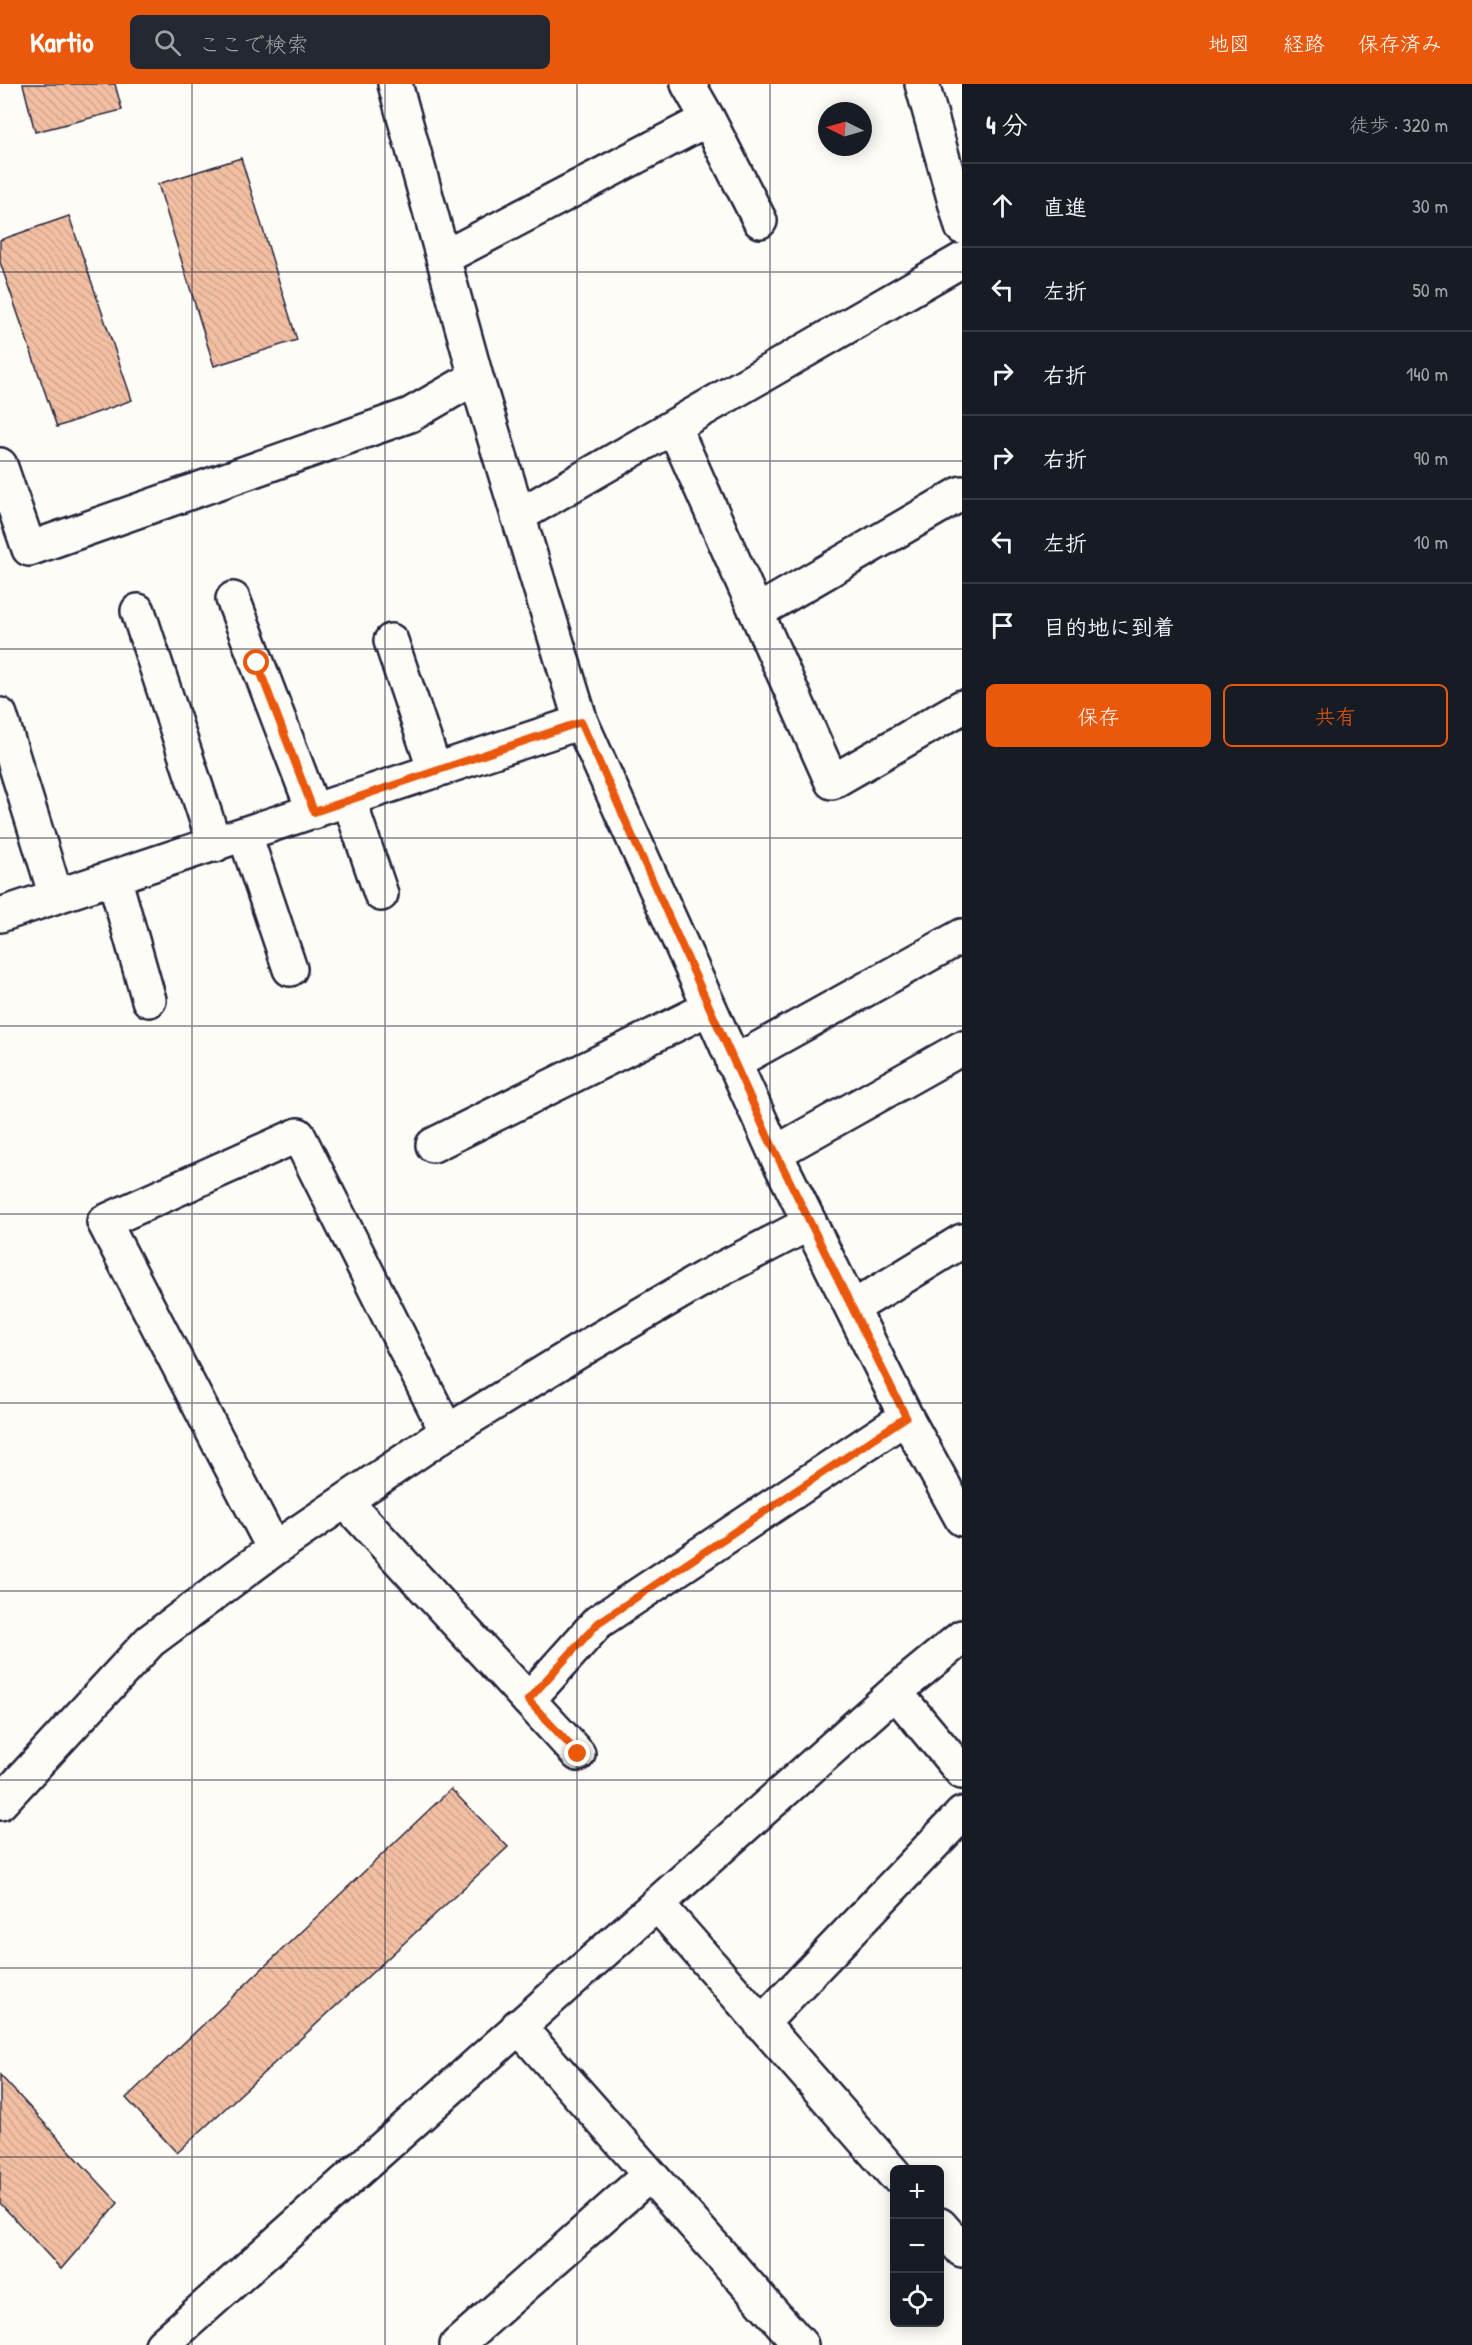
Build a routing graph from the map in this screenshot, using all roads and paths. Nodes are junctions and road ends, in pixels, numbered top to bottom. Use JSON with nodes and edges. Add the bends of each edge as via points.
{"nodes":[{"id":1,"x":395,"y":84,"type":"edge"},
{"id":2,"x":688,"y":84,"type":"edge"},
{"id":3,"x":922,"y":84,"type":"edge"},
{"id":4,"x":708,"y":118,"type":"junction"},
{"id":5,"x":760,"y":221,"type":"dead end"},
{"id":6,"x":962,"y":227,"type":"edge"},
{"id":7,"x":443,"y":258,"type":"junction"},
{"id":8,"x":962,"y":260,"type":"edge"},
{"id":9,"x":476,"y":377,"type":"junction"},
{"id":10,"x":674,"y":427,"type":"junction"},
{"id":11,"x":0,"y":465,"type":"edge"},
{"id":12,"x":962,"y":493,"type":"edge"},
{"id":13,"x":518,"y":516,"type":"junction"},
{"id":14,"x":233,"y":599,"type":"dead end"},
{"id":15,"x":138,"y":611,"type":"dead end"},
{"id":16,"x":758,"y":612,"type":"junction"},
{"id":17,"x":391,"y":641,"type":"dead end"},
{"id":18,"x":962,"y":707,"type":"edge"},
{"id":19,"x":0,"y":715,"type":"edge"},
{"id":20,"x":581,"y":722,"type":"junction"},
{"id":21,"x":435,"y":771,"type":"junction"},
{"id":22,"x":349,"y":800,"type":"junction"},
{"id":23,"x":314,"y":812,"type":"junction"},
{"id":24,"x":230,"y":840,"type":"junction"},
{"id":25,"x":114,"y":877,"type":"junction"},
{"id":26,"x":381,"y":894,"type":"dead end"},
{"id":27,"x":56,"y":896,"type":"junction"},
{"id":28,"x":0,"y":915,"type":"edge"},
{"id":29,"x":962,"y":936,"type":"edge"},
{"id":30,"x":290,"y":969,"type":"dead end"},
{"id":31,"x":149,"y":1000,"type":"dead end"},
{"id":32,"x":709,"y":1008,"type":"junction"},
{"id":33,"x":962,"y":1048,"type":"edge"},
{"id":34,"x":733,"y":1063,"type":"junction"},
{"id":35,"x":433,"y":1145,"type":"dead end"},
{"id":36,"x":775,"y":1153,"type":"junction"},
{"id":37,"x":810,"y":1223,"type":"junction"},
{"id":38,"x":962,"y":1241,"type":"edge"},
{"id":39,"x":854,"y":1307,"type":"junction"},
{"id":40,"x":906,"y":1417,"type":"junction"},
{"id":41,"x":447,"y":1432,"type":"junction"},
{"id":42,"x":949,"y":1469,"type":"edge"},
{"id":43,"x":345,"y":1501,"type":"junction"},
{"id":44,"x":962,"y":1520,"type":"edge"},
{"id":45,"x":274,"y":1549,"type":"junction"},
{"id":46,"x":962,"y":1637,"type":"edge"},
{"id":47,"x":895,"y":1692,"type":"junction"},
{"id":48,"x":528,"y":1700,"type":"junction"},
{"id":49,"x":578,"y":1754,"type":"dead end"},
{"id":50,"x":962,"y":1772,"type":"edge"},
{"id":51,"x":0,"y":1803,"type":"edge"},
{"id":52,"x":962,"y":1814,"type":"edge"},
{"id":53,"x":657,"y":1904,"type":"junction"},
{"id":54,"x":761,"y":2024,"type":"junction"},
{"id":55,"x":518,"y":2026,"type":"junction"},
{"id":56,"x":890,"y":2169,"type":"edge"},
{"id":57,"x":648,"y":2176,"type":"junction"},
{"id":58,"x":944,"y":2230,"type":"edge"},
{"id":59,"x":962,"y":2250,"type":"edge"},
{"id":60,"x":162,"y":2345,"type":"edge"},
{"id":61,"x":457,"y":2345,"type":"edge"},
{"id":62,"x":801,"y":2345,"type":"edge"}],
"edges":[{"from":1,"to":7,"type":"street"},
{"from":2,"to":4,"type":"street"},
{"from":3,"to":6,"type":"street"},
{"from":4,"to":5,"type":"street"},
{"from":4,"to":7,"type":"street"},
{"from":7,"to":9,"type":"street"},
{"from":8,"to":10,"type":"street"},
{"from":9,"to":11,"type":"street","via":[[410,415],[29,549]]},
{"from":9,"to":13,"type":"street"},
{"from":10,"to":13,"type":"street"},
{"from":10,"to":16,"type":"street"},
{"from":12,"to":16,"type":"street"},
{"from":13,"to":20,"type":"street"},
{"from":14,"to":23,"type":"street"},
{"from":15,"to":24,"type":"street"},
{"from":16,"to":18,"type":"street","via":[[832,782]]},
{"from":17,"to":21,"type":"street"},
{"from":19,"to":27,"type":"street"},
{"from":20,"to":21,"type":"street"},
{"from":20,"to":32,"type":"street"},
{"from":21,"to":22,"type":"street"},
{"from":22,"to":23,"type":"street"},
{"from":22,"to":26,"type":"street"},
{"from":23,"to":24,"type":"street"},
{"from":24,"to":25,"type":"street"},
{"from":24,"to":30,"type":"street"},
{"from":25,"to":27,"type":"street"},
{"from":25,"to":31,"type":"street"},
{"from":27,"to":28,"type":"street"},
{"from":29,"to":34,"type":"street"},
{"from":32,"to":34,"type":"street"},
{"from":32,"to":35,"type":"street"},
{"from":33,"to":36,"type":"street"},
{"from":34,"to":36,"type":"street"},
{"from":36,"to":37,"type":"street"},
{"from":37,"to":39,"type":"street"},
{"from":37,"to":41,"type":"street","via":[[704,1278]]},
{"from":38,"to":39,"type":"street"},
{"from":39,"to":40,"type":"street"},
{"from":40,"to":42,"type":"street"},
{"from":40,"to":48,"type":"street","via":[[598,1623]]},
{"from":41,"to":43,"type":"street"},
{"from":41,"to":45,"type":"street","via":[[298,1136],[104,1222]]},
{"from":42,"to":44,"type":"street"},
{"from":43,"to":45,"type":"street"},
{"from":43,"to":48,"type":"street"},
{"from":45,"to":51,"type":"street","via":[[150,1641]]},
{"from":46,"to":47,"type":"street"},
{"from":47,"to":50,"type":"street"},
{"from":47,"to":53,"type":"street"},
{"from":48,"to":49,"type":"street"},
{"from":52,"to":54,"type":"street"},
{"from":53,"to":54,"type":"street"},
{"from":53,"to":55,"type":"street"},
{"from":54,"to":56,"type":"street"},
{"from":55,"to":57,"type":"street"},
{"from":55,"to":60,"type":"street"},
{"from":57,"to":61,"type":"street"},
{"from":57,"to":62,"type":"street"},
{"from":58,"to":59,"type":"street"}]}
